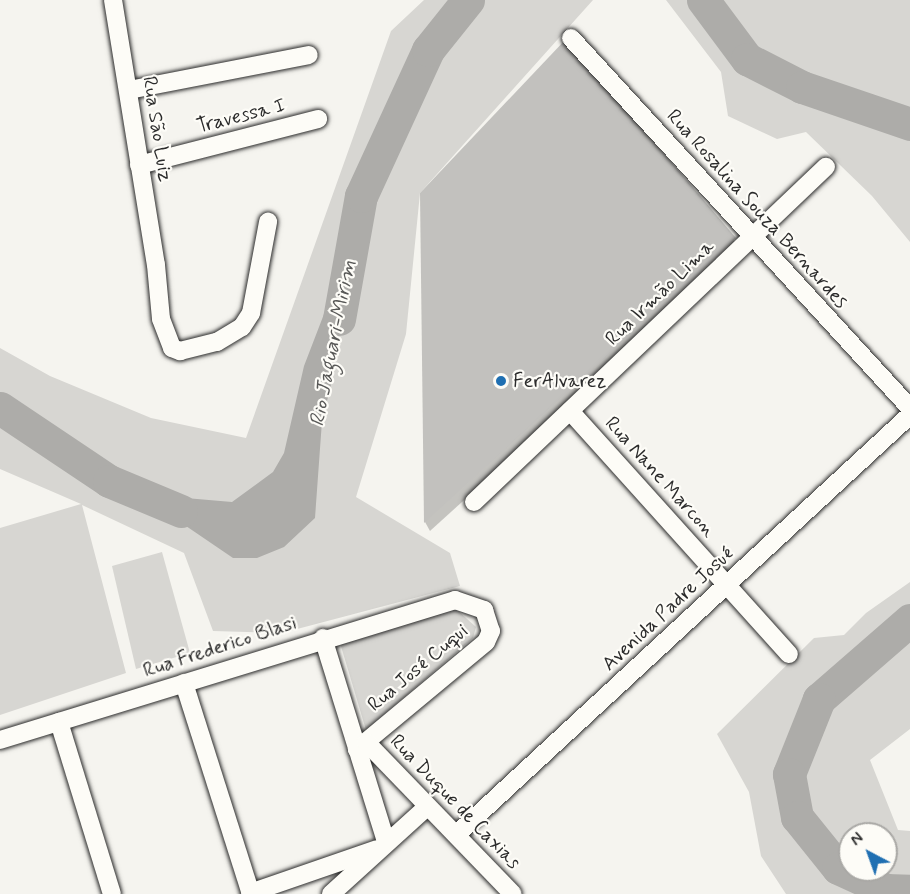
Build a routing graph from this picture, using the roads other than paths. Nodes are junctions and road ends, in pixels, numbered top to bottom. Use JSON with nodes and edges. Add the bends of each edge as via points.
{"nodes":[{"id":1,"x":112,"y":0,"type":"edge"},
{"id":2,"x":571,"y":38,"type":"dead end"},
{"id":3,"x":309,"y":55,"type":"dead end"},
{"id":4,"x":129,"y":90,"type":"junction"},
{"id":5,"x":318,"y":119,"type":"dead end"},
{"id":6,"x":139,"y":165,"type":"junction"},
{"id":7,"x":826,"y":167,"type":"dead end"},
{"id":8,"x":268,"y":222,"type":"dead end"},
{"id":9,"x":751,"y":237,"type":"junction"},
{"id":10,"x":910,"y":408,"type":"edge"},
{"id":11,"x":570,"y":411,"type":"junction"},
{"id":12,"x":910,"y":415,"type":"edge"},
{"id":13,"x":474,"y":502,"type":"dead end"},
{"id":14,"x":727,"y":585,"type":"junction"},
{"id":15,"x":455,"y":600,"type":"joint"},
{"id":16,"x":323,"y":638,"type":"junction"},
{"id":17,"x":789,"y":654,"type":"dead end"},
{"id":18,"x":184,"y":683,"type":"junction"},
{"id":19,"x":59,"y":722,"type":"junction"},
{"id":20,"x":0,"y":740,"type":"edge"},
{"id":21,"x":362,"y":745,"type":"junction"},
{"id":22,"x":427,"y":807,"type":"junction"},
{"id":23,"x":456,"y":835,"type":"junction"},
{"id":24,"x":381,"y":845,"type":"junction"},
{"id":25,"x":250,"y":893,"type":"edge"},
{"id":26,"x":112,"y":894,"type":"edge"},
{"id":27,"x":331,"y":894,"type":"edge"},
{"id":28,"x":513,"y":894,"type":"edge"}],
"edges":[{"from":1,"to":4,"type":"street","name":"Rua São Luiz"},
{"from":2,"to":9,"type":"street","name":"Rua Rosalina Souza Bernardes"},
{"from":3,"to":4,"type":"street"},
{"from":4,"to":6,"type":"street","name":"Rua São Luiz"},
{"from":5,"to":6,"type":"street","name":"Travessa I"},
{"from":6,"to":8,"type":"street","name":"Rua São Luiz","via":[[161,319],[172,348],[180,351],[217,342],[242,327],[251,313]]},
{"from":7,"to":9,"type":"street","name":"Rua Irmão Lima"},
{"from":9,"to":10,"type":"street","name":"Rua Rosalina Souza Bernardes"},
{"from":9,"to":11,"type":"street","name":"Rua Irmão Lima"},
{"from":11,"to":13,"type":"street","name":"Rua Irmão Lima"},
{"from":11,"to":14,"type":"street","name":"Rua Nane Marcon"},
{"from":12,"to":14,"type":"street","name":"Avenida Padre Josué"},
{"from":14,"to":17,"type":"street","name":"Rua Nane Marcon"},
{"from":14,"to":23,"type":"street","name":"Avenida Padre Josué"},
{"from":15,"to":16,"type":"street","name":"Rua Frederico Blasi"},
{"from":15,"to":21,"type":"street","name":"Rua José Cuqui","via":[[484,610],[491,632],[486,642]]},
{"from":16,"to":18,"type":"street","name":"Rua Frederico Blasi"},
{"from":16,"to":21,"type":"street"},
{"from":18,"to":19,"type":"street","name":"Rua Frederico Blasi"},
{"from":18,"to":25,"type":"street"},
{"from":19,"to":20,"type":"street","name":"Rua Frederico Blasi"},
{"from":19,"to":26,"type":"street"},
{"from":21,"to":22,"type":"street","name":"Rua Duque de Caxias"},
{"from":21,"to":24,"type":"street"},
{"from":22,"to":23,"type":"street","name":"Rua Duque de Caxias"},
{"from":22,"to":24,"type":"street"},
{"from":23,"to":28,"type":"street","name":"Rua Duque de Caxias"},
{"from":24,"to":25,"type":"street"},
{"from":24,"to":27,"type":"street"}]}
